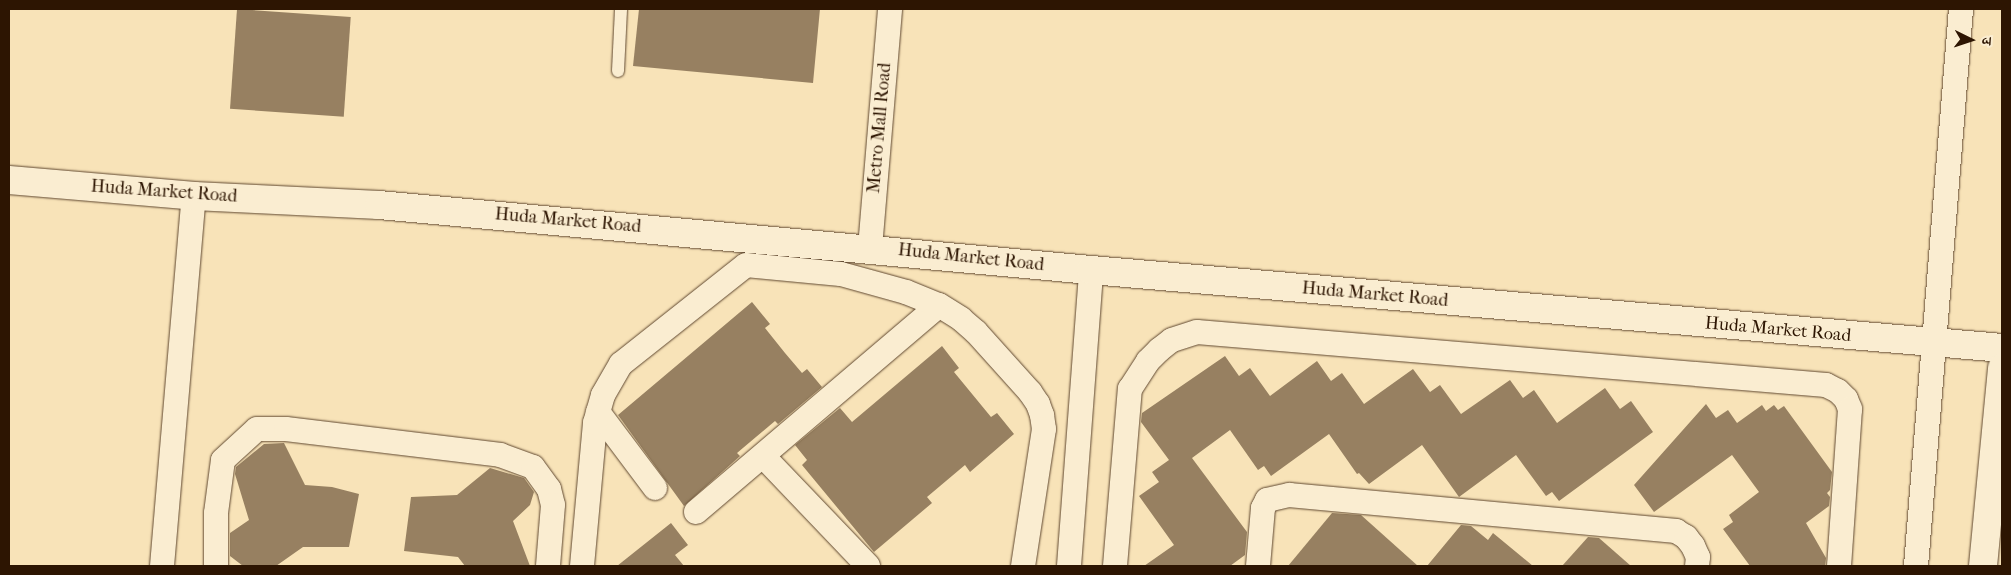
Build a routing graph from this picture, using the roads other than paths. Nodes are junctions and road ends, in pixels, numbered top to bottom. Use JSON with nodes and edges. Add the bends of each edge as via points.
{"nodes":[{"id":1,"x":621,"y":9,"type":"edge"},
{"id":2,"x":890,"y":9,"type":"edge"},
{"id":3,"x":1961,"y":9,"type":"edge"},
{"id":4,"x":618,"y":71,"type":"dead end"},
{"id":5,"x":9,"y":180,"type":"edge"},
{"id":6,"x":194,"y":196,"type":"junction"},
{"id":7,"x":870,"y":248,"type":"junction"},
{"id":8,"x":1091,"y":270,"type":"junction"},
{"id":9,"x":939,"y":305,"type":"junction"},
{"id":10,"x":1933,"y":343,"type":"junction"},
{"id":11,"x":2002,"y":348,"type":"edge"},
{"id":12,"x":2002,"y":368,"type":"edge"},
{"id":13,"x":598,"y":412,"type":"junction"},
{"id":14,"x":763,"y":456,"type":"junction"},
{"id":15,"x":655,"y":488,"type":"dead end"},
{"id":16,"x":696,"y":512,"type":"dead end"},
{"id":17,"x":162,"y":566,"type":"edge"},
{"id":18,"x":216,"y":566,"type":"edge"},
{"id":19,"x":548,"y":566,"type":"edge"},
{"id":20,"x":582,"y":566,"type":"edge"},
{"id":21,"x":868,"y":566,"type":"edge"},
{"id":22,"x":1023,"y":566,"type":"edge"},
{"id":23,"x":1069,"y":566,"type":"edge"},
{"id":24,"x":1115,"y":566,"type":"edge"},
{"id":25,"x":1258,"y":566,"type":"edge"},
{"id":26,"x":1697,"y":566,"type":"edge"},
{"id":27,"x":1839,"y":566,"type":"edge"},
{"id":28,"x":1916,"y":566,"type":"edge"},
{"id":29,"x":1983,"y":566,"type":"edge"}],
"edges":[{"from":1,"to":4,"type":"lane"},
{"from":2,"to":7,"type":"street","name":"Metro Mall Road"},
{"from":3,"to":10,"type":"street"},
{"from":5,"to":6,"type":"street","name":"Huda Market Road"},
{"from":6,"to":7,"type":"street","name":"Huda Market Road","via":[[379,205]]},
{"from":6,"to":17,"type":"street"},
{"from":7,"to":8,"type":"street","name":"Huda Market Road"},
{"from":8,"to":10,"type":"street","name":"Huda Market Road"},
{"from":8,"to":23,"type":"street"},
{"from":9,"to":13,"type":"street","via":[[842,274],[746,265],[621,364]]},
{"from":9,"to":14,"type":"street"},
{"from":9,"to":22,"type":"street","via":[[976,332],[1030,392],[1042,416],[1044,429]]},
{"from":10,"to":11,"type":"street","name":"Huda Market Road"},
{"from":10,"to":28,"type":"street"},
{"from":12,"to":29,"type":"street"},
{"from":13,"to":15,"type":"street"},
{"from":13,"to":20,"type":"street","via":[[591,453]]},
{"from":14,"to":16,"type":"street"},
{"from":14,"to":21,"type":"street"},
{"from":18,"to":19,"type":"street","via":[[216,513],[223,460],[257,429],[286,429],[500,455],[533,467],[549,489],[553,505]]},
{"from":24,"to":27,"type":"street","via":[[1130,389],[1159,350],[1172,340],[1197,332],[1826,386],[1838,391],[1850,409]]},
{"from":25,"to":26,"type":"street","via":[[1262,508],[1268,500],[1289,495],[1676,531],[1693,546],[1698,557]]}]}
